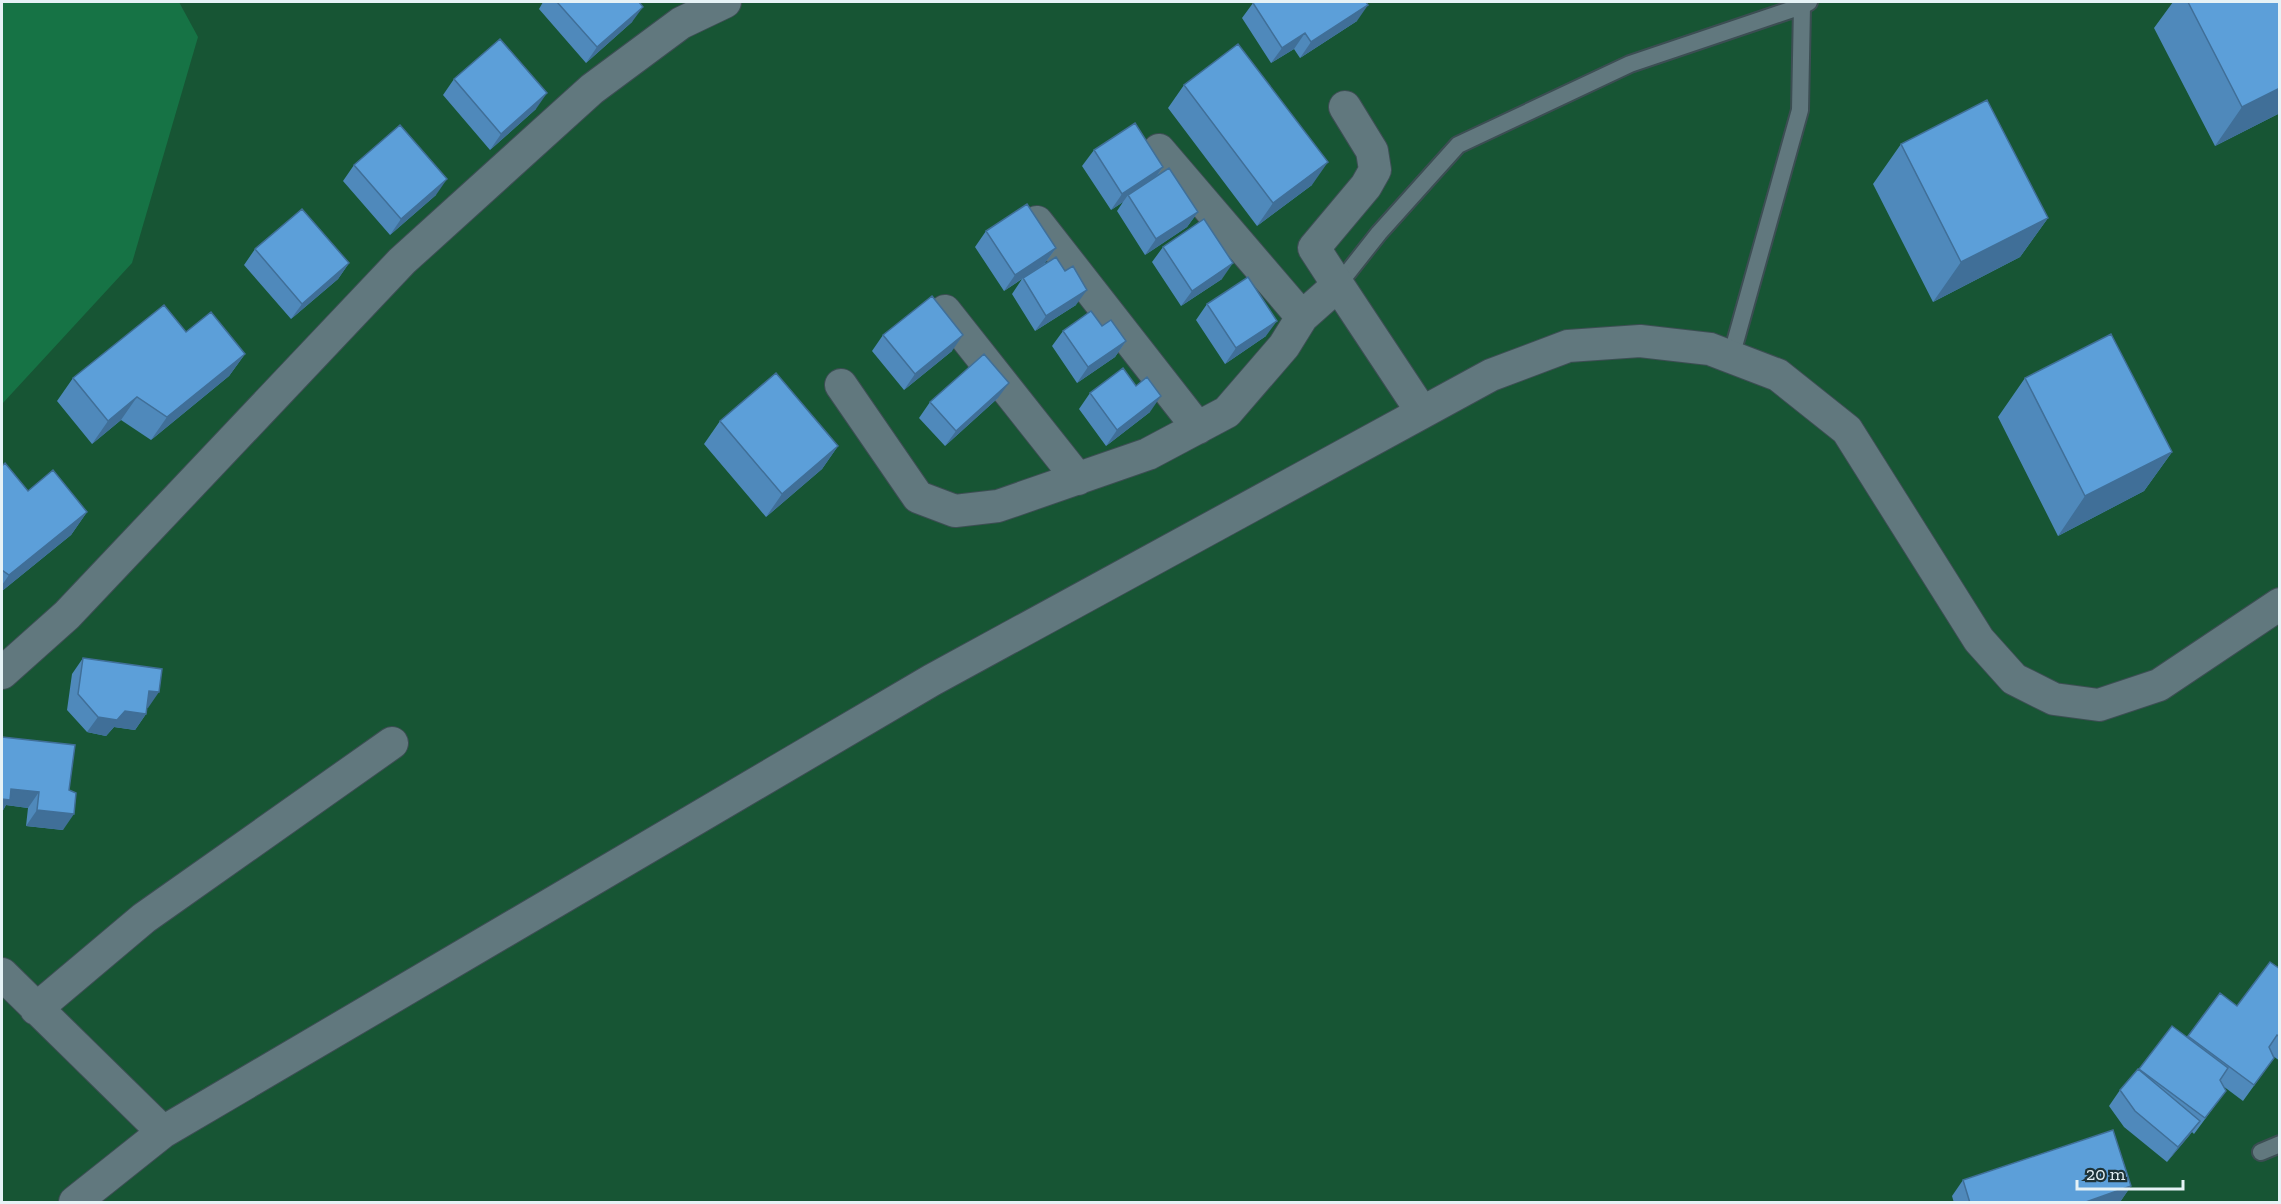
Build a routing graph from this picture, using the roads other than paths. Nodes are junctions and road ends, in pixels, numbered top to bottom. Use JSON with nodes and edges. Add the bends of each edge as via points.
{"nodes":[{"id":1,"x":725,"y":2,"type":"edge"},
{"id":2,"x":1806,"y":4,"type":"edge"},
{"id":3,"x":1344,"y":108,"type":"dead end"},
{"id":4,"x":1159,"y":150,"type":"dead end"},
{"id":5,"x":1037,"y":222,"type":"edge"},
{"id":6,"x":1338,"y":285,"type":"junction"},
{"id":7,"x":945,"y":311,"type":"edge"},
{"id":8,"x":1302,"y":317,"type":"junction"},
{"id":9,"x":1731,"y":357,"type":"junction"},
{"id":10,"x":841,"y":385,"type":"dead end"},
{"id":11,"x":1422,"y":412,"type":"junction"},
{"id":12,"x":1198,"y":428,"type":"junction"},
{"id":13,"x":1078,"y":479,"type":"junction"},
{"id":14,"x":2280,"y":604,"type":"edge"},
{"id":15,"x":2,"y":673,"type":"edge"},
{"id":16,"x":392,"y":743,"type":"dead end"},
{"id":17,"x":2,"y":974,"type":"edge"},
{"id":18,"x":36,"y":1009,"type":"junction"},
{"id":19,"x":163,"y":1132,"type":"junction"},
{"id":20,"x":2280,"y":1144,"type":"edge"},
{"id":21,"x":2261,"y":1152,"type":"dead end"},
{"id":22,"x":75,"y":1203,"type":"edge"}],
"edges":[{"from":1,"to":15,"type":"street","via":[[681,23],[592,89],[402,261],[67,615]]},
{"from":2,"to":6,"type":"lane","via":[[1630,64],[1458,145]]},
{"from":2,"to":9,"type":"lane","via":[[1800,110]]},
{"from":3,"to":6,"type":"street","via":[[1372,152],[1375,170],[1314,249]]},
{"from":4,"to":8,"type":"street"},
{"from":5,"to":12,"type":"street"},
{"from":6,"to":8,"type":"street"},
{"from":6,"to":11,"type":"street"},
{"from":7,"to":13,"type":"street"},
{"from":8,"to":12,"type":"street","via":[[1284,346],[1227,412]]},
{"from":9,"to":11,"type":"street","via":[[1710,349],[1640,341],[1568,346],[1491,375]]},
{"from":9,"to":14,"type":"street","via":[[1778,375],[1847,430],[1979,640],[2014,679],[2054,699],[2099,705],[2159,685]]},
{"from":10,"to":13,"type":"street","via":[[918,497],[955,511],[998,507]]},
{"from":11,"to":19,"type":"street","via":[[932,680]]},
{"from":12,"to":13,"type":"street","via":[[1148,454]]},
{"from":16,"to":18,"type":"street","via":[[144,918]]},
{"from":17,"to":18,"type":"street"},
{"from":18,"to":19,"type":"street"},
{"from":19,"to":22,"type":"street"},
{"from":20,"to":21,"type":"lane"}]}
